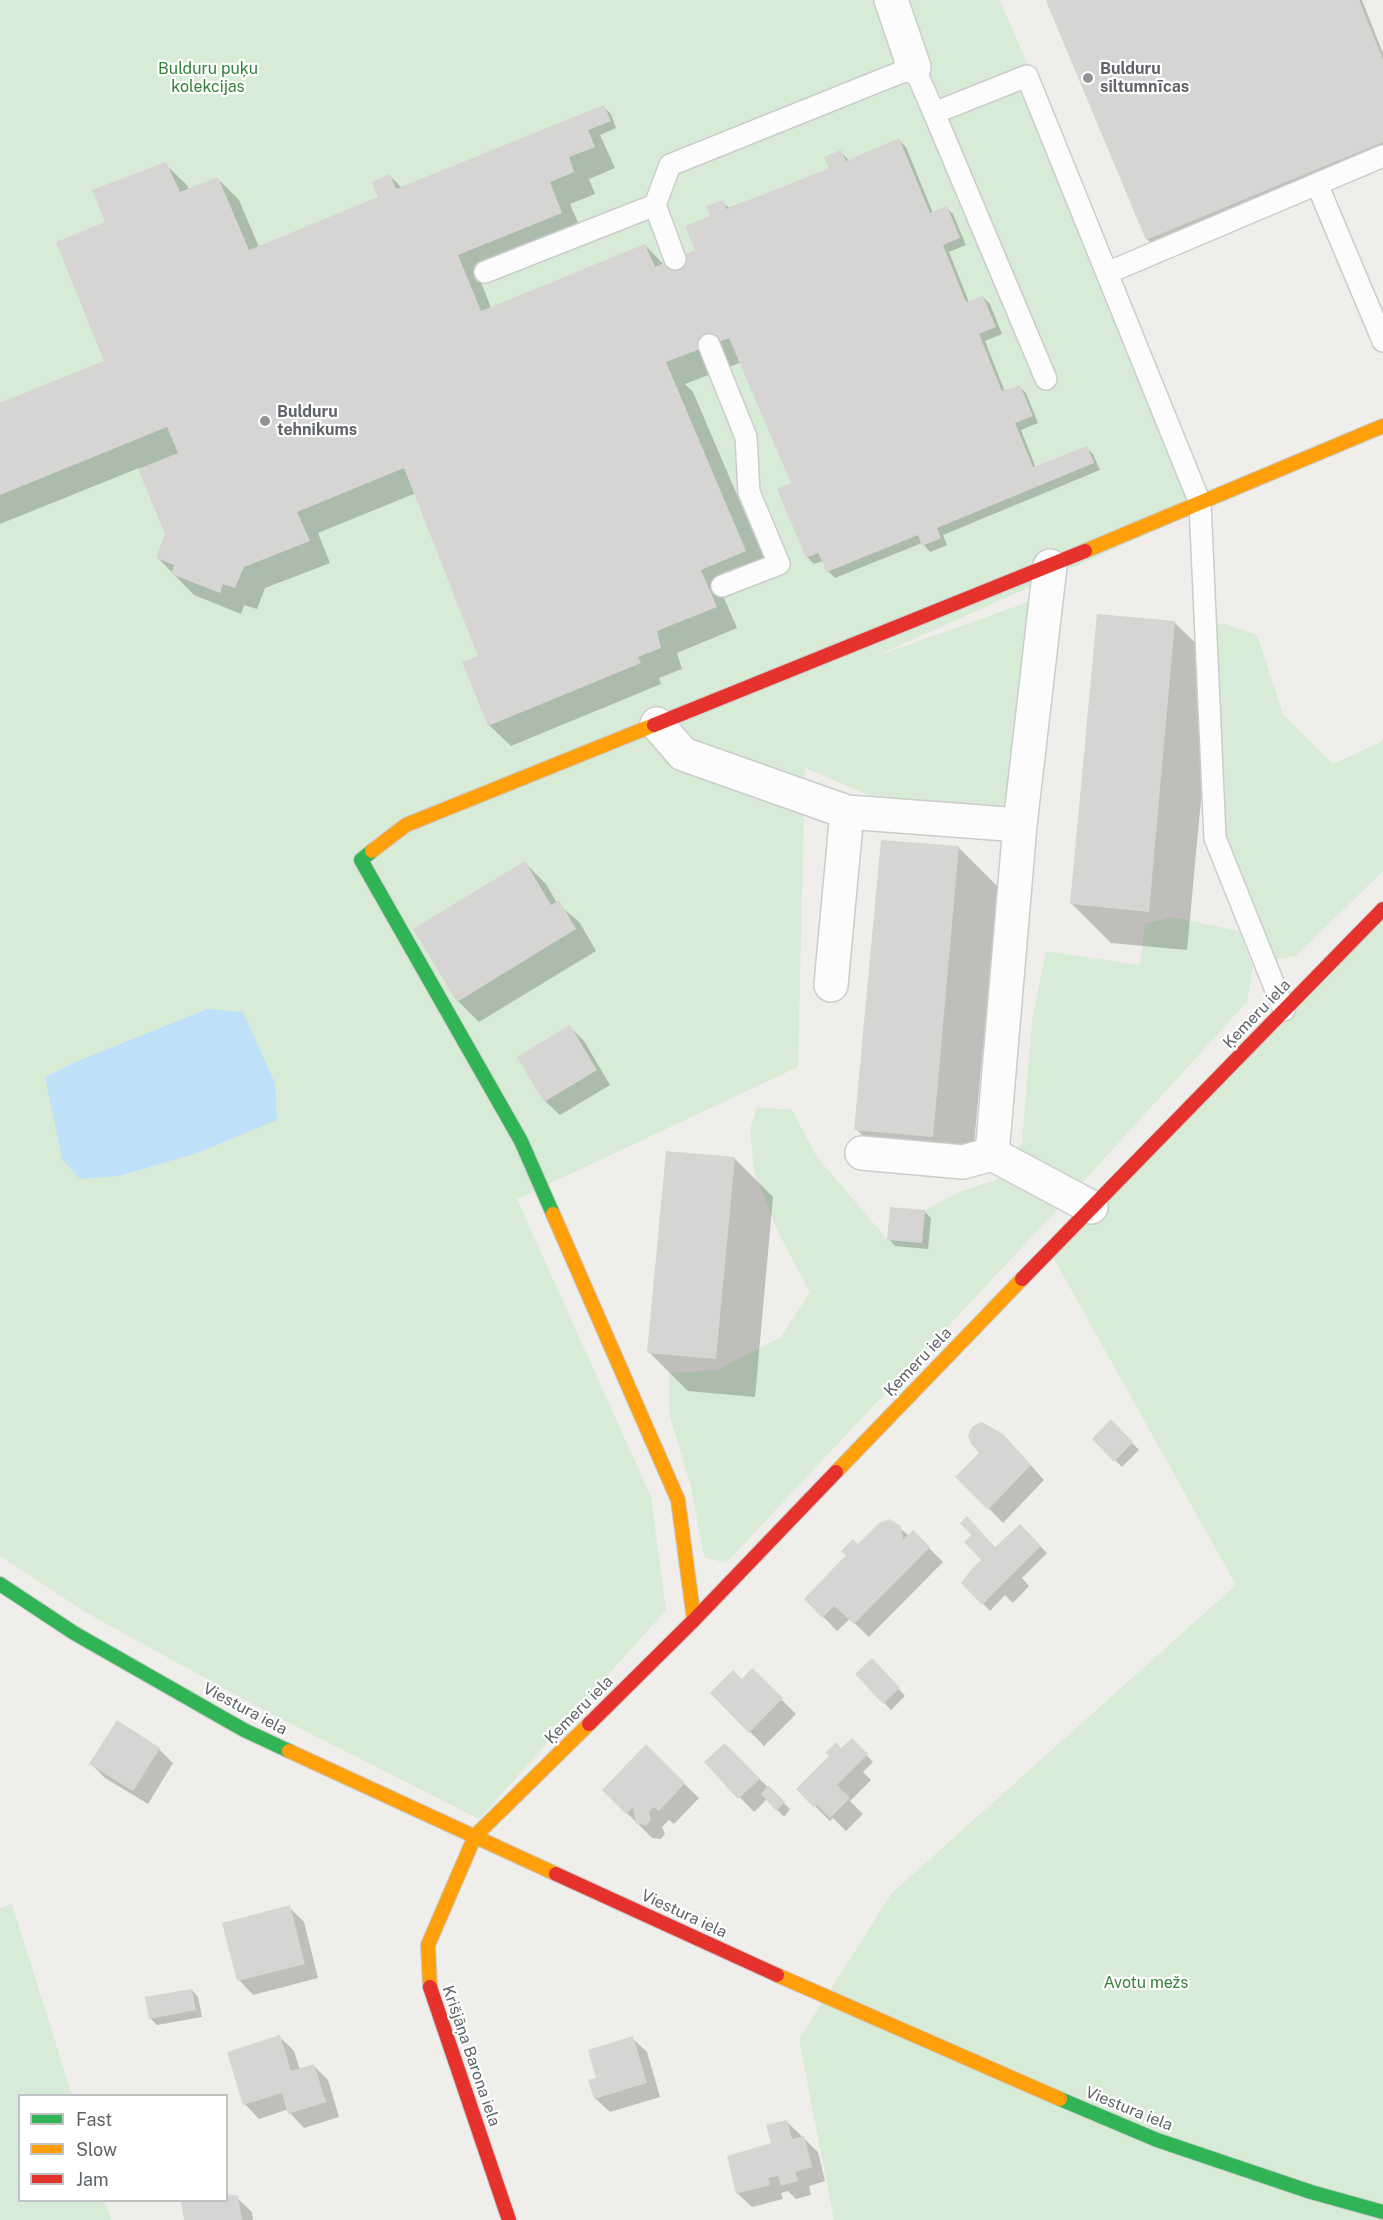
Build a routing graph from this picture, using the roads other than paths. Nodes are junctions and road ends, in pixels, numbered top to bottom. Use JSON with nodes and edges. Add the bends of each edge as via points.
{"nodes":[{"id":1,"x":891,"y":0,"type":"edge"},
{"id":2,"x":914,"y":67,"type":"junction"},
{"id":3,"x":934,"y":113,"type":"junction"},
{"id":4,"x":1383,"y":156,"type":"edge"},
{"id":5,"x":1317,"y":184,"type":"junction"},
{"id":6,"x":655,"y":205,"type":"junction"},
{"id":7,"x":675,"y":259,"type":"dead end"},
{"id":8,"x":485,"y":272,"type":"dead end"},
{"id":9,"x":1107,"y":273,"type":"junction"},
{"id":10,"x":1383,"y":341,"type":"edge"},
{"id":11,"x":709,"y":345,"type":"dead end"},
{"id":12,"x":1046,"y":379,"type":"dead end"},
{"id":13,"x":1383,"y":426,"type":"edge"},
{"id":14,"x":1200,"y":503,"type":"junction"},
{"id":15,"x":1050,"y":566,"type":"junction"},
{"id":16,"x":722,"y":586,"type":"dead end"},
{"id":17,"x":657,"y":724,"type":"junction"},
{"id":18,"x":847,"y":812,"type":"junction"},
{"id":19,"x":1020,"y":825,"type":"junction"},
{"id":20,"x":1383,"y":909,"type":"edge"},
{"id":21,"x":831,"y":985,"type":"dead end"},
{"id":22,"x":1284,"y":1011,"type":"junction"},
{"id":23,"x":862,"y":1153,"type":"dead end"},
{"id":24,"x":992,"y":1154,"type":"junction"},
{"id":25,"x":1091,"y":1207,"type":"junction"},
{"id":26,"x":0,"y":1584,"type":"edge"},
{"id":27,"x":693,"y":1620,"type":"junction"},
{"id":28,"x":475,"y":1836,"type":"junction"},
{"id":29,"x":1383,"y":2212,"type":"edge"},
{"id":30,"x":509,"y":2220,"type":"edge"}],
"edges":[{"from":1,"to":2,"type":"street"},
{"from":2,"to":3,"type":"lane"},
{"from":2,"to":6,"type":"lane","via":[[670,165]]},
{"from":3,"to":9,"type":"lane","via":[[1027,76]]},
{"from":3,"to":12,"type":"lane"},
{"from":4,"to":5,"type":"lane"},
{"from":5,"to":9,"type":"lane"},
{"from":5,"to":10,"type":"lane"},
{"from":6,"to":7,"type":"lane"},
{"from":6,"to":8,"type":"lane"},
{"from":9,"to":14,"type":"lane"},
{"from":11,"to":16,"type":"lane","via":[[746,437],[749,492],[779,564]]},
{"from":13,"to":14,"type":"street"},
{"from":14,"to":15,"type":"street"},
{"from":14,"to":22,"type":"lane","via":[[1215,838]]},
{"from":15,"to":17,"type":"street"},
{"from":15,"to":19,"type":"street"},
{"from":17,"to":18,"type":"street","via":[[683,754]]},
{"from":17,"to":27,"type":"street","via":[[406,825],[361,860],[521,1141],[611,1346],[678,1500]]},
{"from":18,"to":19,"type":"street"},
{"from":18,"to":21,"type":"street"},
{"from":19,"to":24,"type":"street"},
{"from":20,"to":22,"type":"street","name":"Ķemeru iela"},
{"from":22,"to":25,"type":"street","name":"Ķemeru iela"},
{"from":23,"to":24,"type":"street","via":[[963,1162]]},
{"from":24,"to":25,"type":"street"},
{"from":25,"to":27,"type":"street","name":"Ķemeru iela"},
{"from":26,"to":28,"type":"street","name":"Viestura iela","via":[[74,1633],[244,1730]]},
{"from":27,"to":28,"type":"street","name":"Ķemeru iela"},
{"from":28,"to":29,"type":"street","name":"Viestura iela","via":[[826,1998],[1157,2140]]},
{"from":28,"to":30,"type":"street","name":"Krišjāņa Barona iela","via":[[428,1946],[429,1985]]}]}
